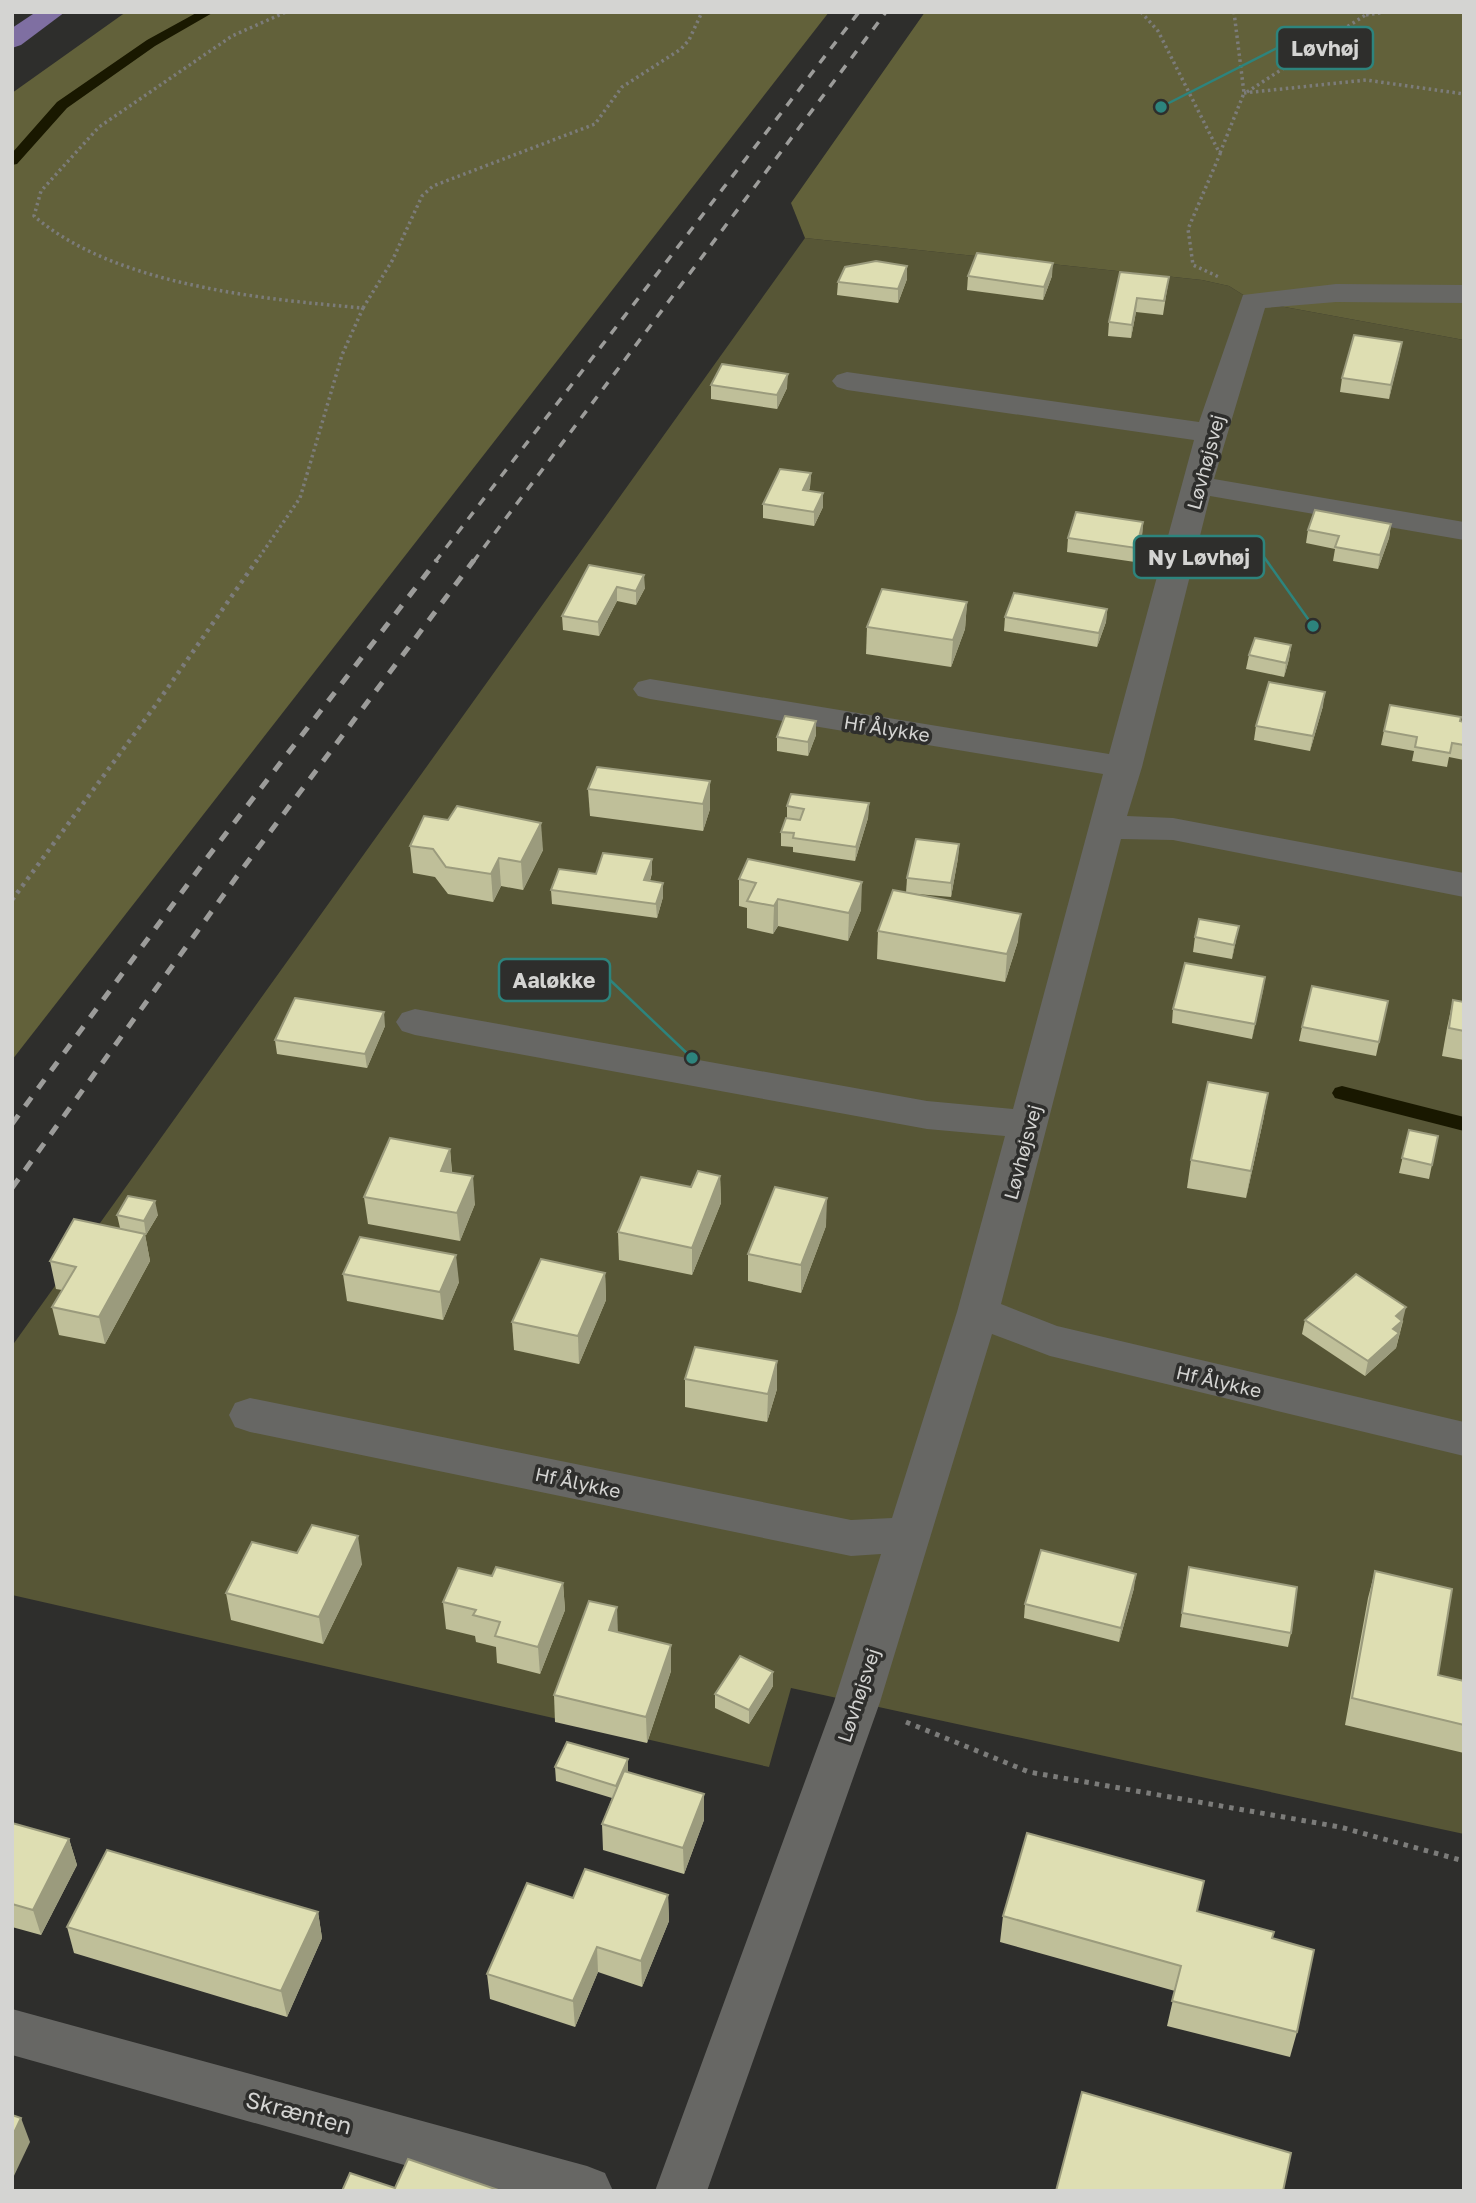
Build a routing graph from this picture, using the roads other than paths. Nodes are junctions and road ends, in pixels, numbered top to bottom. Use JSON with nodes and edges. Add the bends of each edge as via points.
{"nodes":[{"id":1,"x":53,"y":12,"type":"edge"},
{"id":2,"x":12,"y":40,"type":"edge"},
{"id":3,"x":1464,"y":294,"type":"edge"},
{"id":4,"x":847,"y":381,"type":"dead end"},
{"id":5,"x":1212,"y":433,"type":"junction"},
{"id":6,"x":1198,"y":485,"type":"junction"},
{"id":7,"x":1464,"y":531,"type":"edge"},
{"id":8,"x":650,"y":689,"type":"dead end"},
{"id":9,"x":1125,"y":766,"type":"junction"},
{"id":10,"x":1109,"y":827,"type":"junction"},
{"id":11,"x":1464,"y":885,"type":"edge"},
{"id":12,"x":415,"y":1022,"type":"dead end"},
{"id":13,"x":1030,"y":1124,"type":"junction"},
{"id":14,"x":978,"y":1312,"type":"junction"},
{"id":15,"x":250,"y":1415,"type":"dead end"},
{"id":16,"x":1464,"y":1439,"type":"edge"},
{"id":17,"x":907,"y":1535,"type":"junction"},
{"id":18,"x":12,"y":2032,"type":"edge"},
{"id":19,"x":587,"y":2191,"type":"edge"},
{"id":20,"x":681,"y":2191,"type":"edge"}],
"edges":[{"from":1,"to":2,"type":"main road"},
{"from":3,"to":5,"type":"street","name":"Løvhøjsvej","via":[[1336,293],[1253,301]]},
{"from":4,"to":5,"type":"street"},
{"from":5,"to":6,"type":"street","name":"Løvhøjsvej"},
{"from":6,"to":7,"type":"street"},
{"from":6,"to":9,"type":"street","name":"Løvhøjsvej"},
{"from":8,"to":9,"type":"street","name":"Hf Ålykke"},
{"from":9,"to":10,"type":"street","name":"Løvhøjsvej"},
{"from":10,"to":11,"type":"street","via":[[1173,829]]},
{"from":10,"to":13,"type":"street","name":"Løvhøjsvej"},
{"from":12,"to":13,"type":"street","via":[[927,1115]]},
{"from":13,"to":14,"type":"street","name":"Løvhøjsvej"},
{"from":14,"to":16,"type":"street","name":"Hf Ålykke","via":[[1049,1340]]},
{"from":14,"to":17,"type":"street","name":"Løvhøjsvej"},
{"from":15,"to":17,"type":"street","name":"Hf Ålykke","via":[[851,1538]]},
{"from":17,"to":20,"type":"street","name":"Løvhøjsvej","via":[[857,1702]]},
{"from":18,"to":19,"type":"street","name":"Skrænten"}]}
